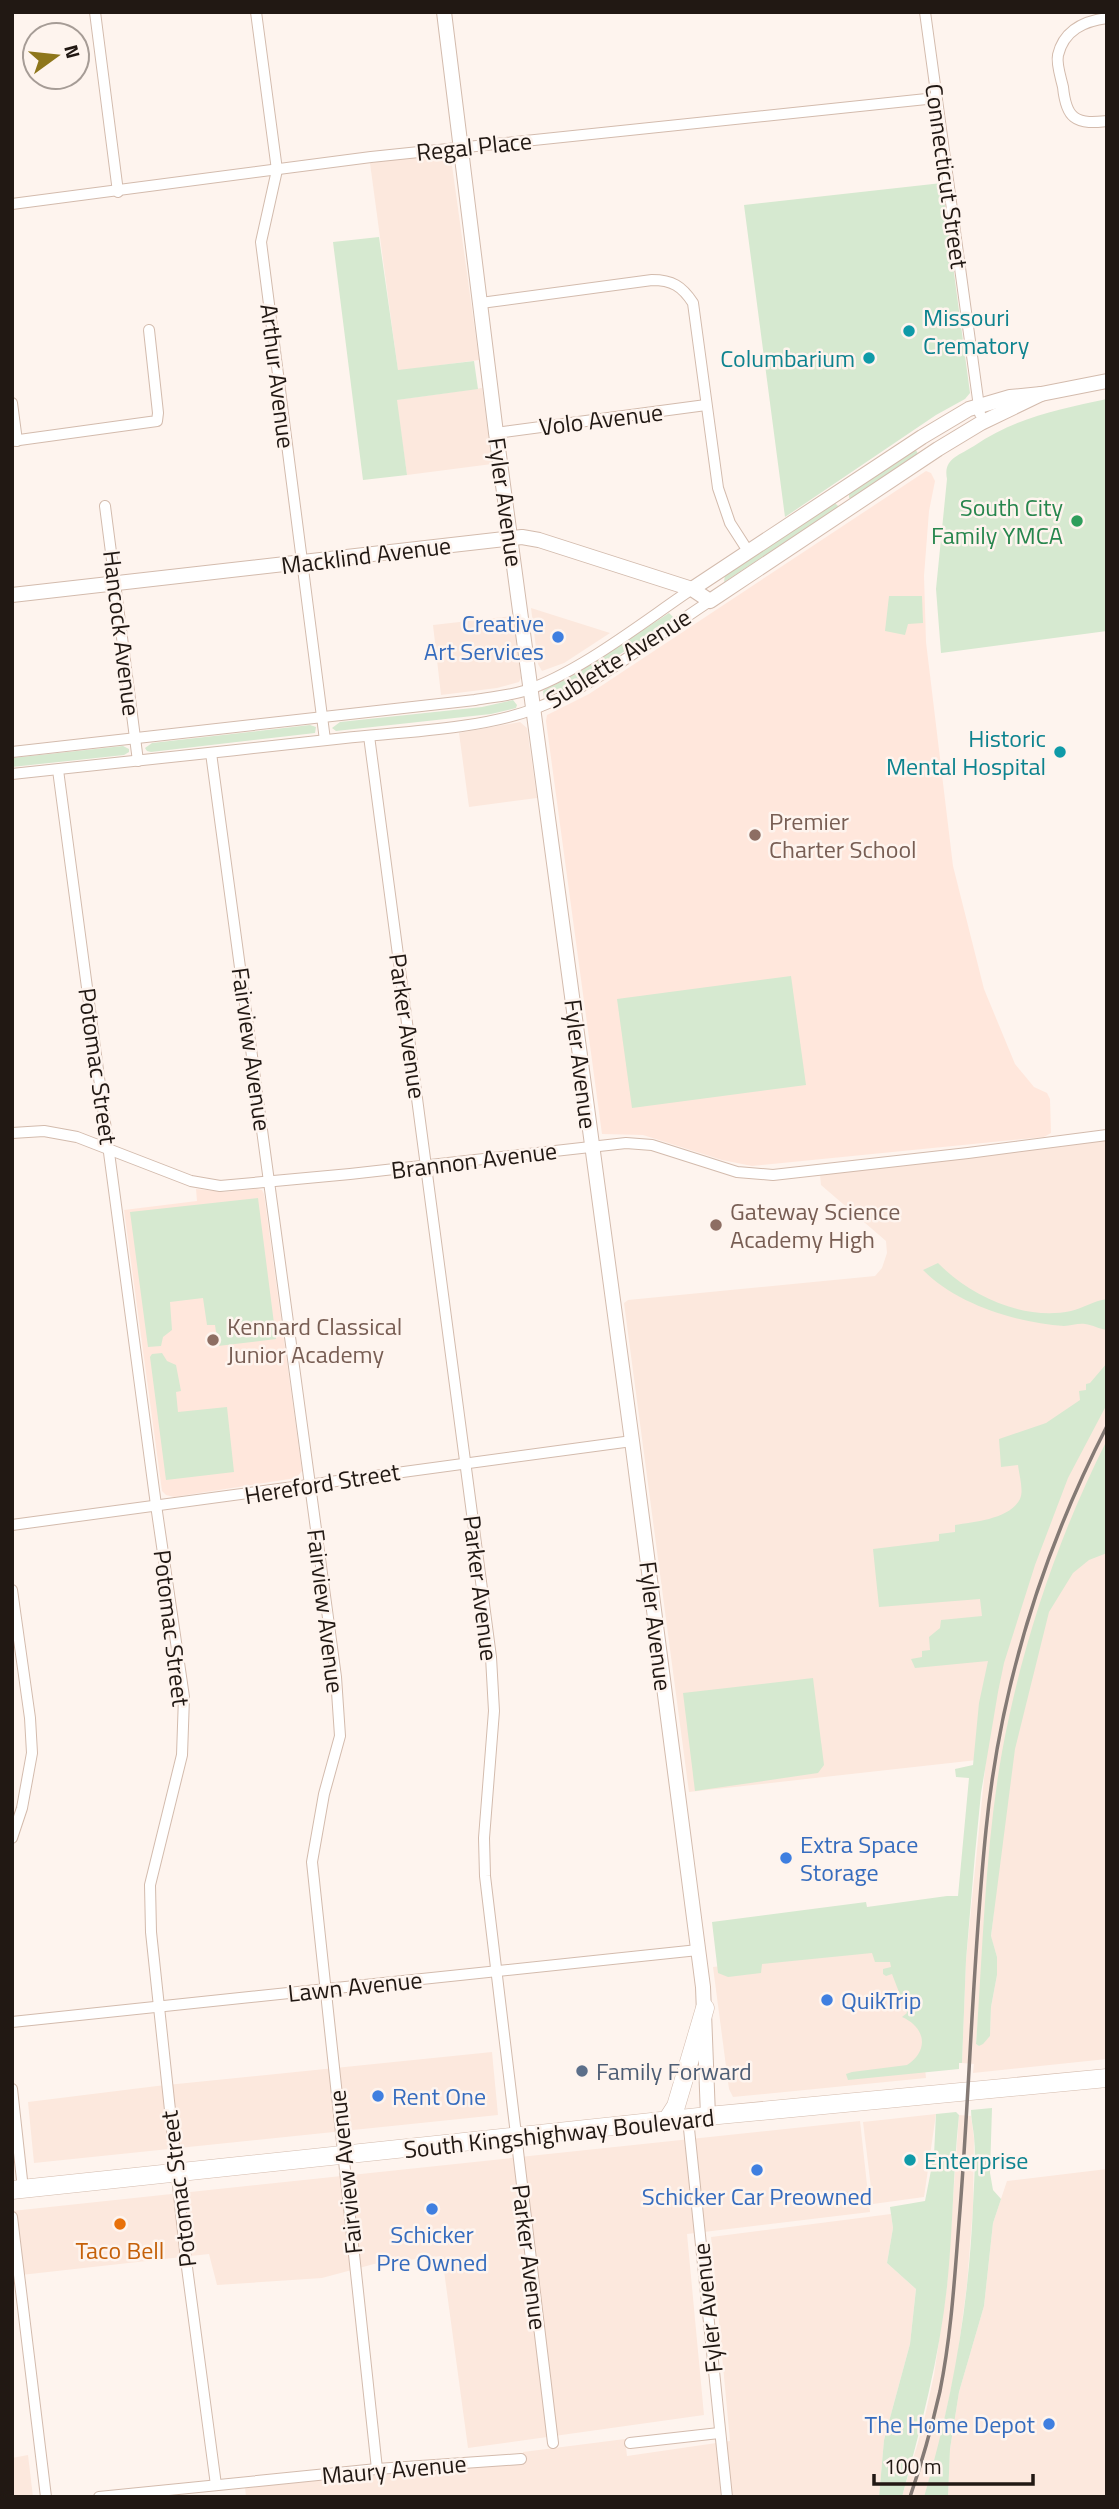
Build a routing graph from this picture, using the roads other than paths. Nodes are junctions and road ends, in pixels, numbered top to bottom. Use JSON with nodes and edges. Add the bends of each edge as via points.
{"nodes":[{"id":1,"x":95,"y":12,"type":"edge"},
{"id":2,"x":256,"y":12,"type":"edge"},
{"id":3,"x":444,"y":12,"type":"edge"},
{"id":4,"x":925,"y":12,"type":"edge"},
{"id":5,"x":1107,"y":18,"type":"edge"},
{"id":6,"x":936,"y":98,"type":"junction"},
{"id":7,"x":1107,"y":121,"type":"edge"},
{"id":8,"x":461,"y":148,"type":"junction"},
{"id":9,"x":277,"y":170,"type":"junction"},
{"id":10,"x":118,"y":192,"type":"junction"},
{"id":11,"x":12,"y":204,"type":"edge"},
{"id":12,"x":481,"y":303,"type":"junction"},
{"id":13,"x":149,"y":330,"type":"dead end"},
{"id":14,"x":1107,"y":380,"type":"edge"},
{"id":15,"x":1041,"y":394,"type":"junction"},
{"id":16,"x":12,"y":403,"type":"edge"},
{"id":17,"x":706,"y":405,"type":"junction"},
{"id":18,"x":979,"y":405,"type":"junction"},
{"id":19,"x":981,"y":423,"type":"junction"},
{"id":20,"x":496,"y":433,"type":"junction"},
{"id":21,"x":15,"y":441,"type":"edge"},
{"id":22,"x":105,"y":506,"type":"dead end"},
{"id":23,"x":512,"y":538,"type":"junction"},
{"id":24,"x":748,"y":551,"type":"junction"},
{"id":25,"x":302,"y":563,"type":"junction"},
{"id":26,"x":115,"y":583,"type":"junction"},
{"id":27,"x":692,"y":589,"type":"junction"},
{"id":28,"x":12,"y":595,"type":"edge"},
{"id":29,"x":710,"y":601,"type":"junction"},
{"id":30,"x":532,"y":688,"type":"junction"},
{"id":31,"x":534,"y":709,"type":"junction"},
{"id":32,"x":322,"y":717,"type":"junction"},
{"id":33,"x":369,"y":736,"type":"junction"},
{"id":34,"x":135,"y":738,"type":"junction"},
{"id":35,"x":325,"y":740,"type":"junction"},
{"id":36,"x":12,"y":752,"type":"edge"},
{"id":37,"x":211,"y":753,"type":"junction"},
{"id":38,"x":138,"y":761,"type":"junction"},
{"id":39,"x":58,"y":770,"type":"junction"},
{"id":40,"x":12,"y":774,"type":"edge"},
{"id":41,"x":12,"y":1133,"type":"edge"},
{"id":42,"x":1107,"y":1135,"type":"edge"},
{"id":43,"x":591,"y":1145,"type":"junction"},
{"id":44,"x":109,"y":1147,"type":"junction"},
{"id":45,"x":427,"y":1166,"type":"junction"},
{"id":46,"x":271,"y":1182,"type":"junction"},
{"id":47,"x":632,"y":1441,"type":"junction"},
{"id":48,"x":466,"y":1462,"type":"junction"},
{"id":49,"x":309,"y":1485,"type":"junction"},
{"id":50,"x":156,"y":1505,"type":"junction"},
{"id":51,"x":12,"y":1525,"type":"edge"},
{"id":52,"x":12,"y":1590,"type":"edge"},
{"id":53,"x":12,"y":1838,"type":"edge"},
{"id":54,"x":698,"y":1950,"type":"junction"},
{"id":55,"x":495,"y":1971,"type":"junction"},
{"id":56,"x":326,"y":1990,"type":"junction"},
{"id":57,"x":159,"y":2007,"type":"junction"},
{"id":58,"x":705,"y":2008,"type":"junction"},
{"id":59,"x":12,"y":2022,"type":"edge"},
{"id":60,"x":1107,"y":2078,"type":"edge"},
{"id":61,"x":12,"y":2090,"type":"edge"},
{"id":62,"x":708,"y":2116,"type":"junction"},
{"id":63,"x":688,"y":2119,"type":"junction"},
{"id":64,"x":667,"y":2120,"type":"junction"},
{"id":65,"x":515,"y":2137,"type":"junction"},
{"id":66,"x":344,"y":2156,"type":"junction"},
{"id":67,"x":176,"y":2173,"type":"junction"},
{"id":68,"x":17,"y":2189,"type":"edge"},
{"id":69,"x":12,"y":2217,"type":"edge"},
{"id":70,"x":719,"y":2433,"type":"junction"},
{"id":71,"x":553,"y":2443,"type":"dead end"},
{"id":72,"x":630,"y":2443,"type":"dead end"},
{"id":73,"x":522,"y":2459,"type":"dead end"},
{"id":74,"x":377,"y":2469,"type":"junction"},
{"id":75,"x":216,"y":2485,"type":"junction"},
{"id":76,"x":46,"y":2497,"type":"edge"},
{"id":77,"x":99,"y":2497,"type":"edge"},
{"id":78,"x":727,"y":2497,"type":"edge"}],
"edges":[{"from":1,"to":10,"type":"street"},
{"from":2,"to":9,"type":"street","name":"Arthur Avenue"},
{"from":3,"to":8,"type":"street","name":"Fyler Avenue"},
{"from":4,"to":6,"type":"street","name":"Connecticut Street"},
{"from":5,"to":7,"type":"street","via":[[1075,26],[1058,56],[1065,102],[1074,117]]},
{"from":6,"to":8,"type":"street","name":"Regal Place"},
{"from":6,"to":18,"type":"street","name":"Connecticut Street"},
{"from":8,"to":9,"type":"street","name":"Regal Place"},
{"from":8,"to":12,"type":"street","name":"Fyler Avenue"},
{"from":9,"to":10,"type":"street","name":"Regal Place"},
{"from":9,"to":25,"type":"street","name":"Arthur Avenue","via":[[261,242]]},
{"from":10,"to":11,"type":"street","name":"Regal Place"},
{"from":12,"to":17,"type":"street","via":[[652,280],[676,284],[692,303]]},
{"from":12,"to":20,"type":"street","name":"Fyler Avenue"},
{"from":13,"to":21,"type":"street","via":[[157,421]]},
{"from":14,"to":15,"type":"street","name":"Sublette Avenue"},
{"from":15,"to":18,"type":"street","name":"Sublette Avenue"},
{"from":15,"to":19,"type":"street","name":"Sublette Avenue"},
{"from":16,"to":21,"type":"street"},
{"from":17,"to":20,"type":"street","name":"Volo Avenue"},
{"from":17,"to":24,"type":"street","via":[[718,488],[730,523]]},
{"from":18,"to":19,"type":"street","name":"Connecticut Street"},
{"from":18,"to":24,"type":"street","name":"Sublette Avenue","via":[[939,426]]},
{"from":19,"to":29,"type":"street","name":"Sublette Avenue"},
{"from":20,"to":23,"type":"street","name":"Fyler Avenue"},
{"from":22,"to":26,"type":"street","name":"Hancock Avenue"},
{"from":23,"to":25,"type":"street","name":"Macklind Avenue"},
{"from":23,"to":27,"type":"street","name":"Macklind Avenue","via":[[539,540]]},
{"from":23,"to":30,"type":"street","name":"Fyler Avenue"},
{"from":24,"to":27,"type":"street","name":"Sublette Avenue"},
{"from":25,"to":26,"type":"street","name":"Macklind Avenue"},
{"from":25,"to":32,"type":"street","name":"Arthur Avenue"},
{"from":26,"to":28,"type":"street","name":"Macklind Avenue"},
{"from":26,"to":34,"type":"street","name":"Hancock Avenue"},
{"from":27,"to":29,"type":"street","name":"Macklind Avenue"},
{"from":27,"to":30,"type":"street","name":"Sublette Avenue","via":[[585,661]]},
{"from":29,"to":31,"type":"street","name":"Sublette Avenue","via":[[587,683]]},
{"from":30,"to":31,"type":"street","name":"Fyler Avenue"},
{"from":30,"to":32,"type":"street","name":"Sublette Avenue","via":[[475,700]]},
{"from":31,"to":33,"type":"street","name":"Sublette Avenue","via":[[481,722]]},
{"from":31,"to":43,"type":"street","name":"Fyler Avenue"},
{"from":32,"to":34,"type":"street","name":"Sublette Avenue"},
{"from":32,"to":35,"type":"street","name":"Arthur Avenue"},
{"from":33,"to":35,"type":"street","name":"Sublette Avenue"},
{"from":33,"to":45,"type":"street","name":"Parker Avenue"},
{"from":34,"to":36,"type":"street","name":"Sublette Avenue"},
{"from":34,"to":38,"type":"street","name":"Hancock Avenue"},
{"from":35,"to":37,"type":"street","name":"Sublette Avenue"},
{"from":37,"to":38,"type":"street","name":"Sublette Avenue"},
{"from":37,"to":46,"type":"street","name":"Fairview Avenue"},
{"from":38,"to":39,"type":"street","name":"Sublette Avenue"},
{"from":39,"to":40,"type":"street","name":"Sublette Avenue"},
{"from":39,"to":44,"type":"street","name":"Potomac Street"},
{"from":41,"to":44,"type":"street","name":"Brannon Avenue","via":[[44,1131]]},
{"from":42,"to":43,"type":"street","name":"Brannon Avenue","via":[[773,1175],[727,1170],[652,1145]]},
{"from":43,"to":45,"type":"street","name":"Brannon Avenue"},
{"from":43,"to":47,"type":"street","name":"Fyler Avenue"},
{"from":44,"to":46,"type":"street","name":"Brannon Avenue","via":[[200,1184]]},
{"from":44,"to":50,"type":"street","name":"Potomac Street"},
{"from":45,"to":46,"type":"street","name":"Brannon Avenue"},
{"from":45,"to":48,"type":"street","name":"Parker Avenue"},
{"from":46,"to":49,"type":"street","name":"Fairview Avenue"},
{"from":47,"to":48,"type":"street","name":"Hereford Street"},
{"from":47,"to":54,"type":"street","name":"Fyler Avenue"},
{"from":48,"to":49,"type":"street","name":"Hereford Street"},
{"from":48,"to":55,"type":"street","name":"Parker Avenue","via":[[491,1657],[494,1711],[484,1838]]},
{"from":49,"to":50,"type":"street","name":"Hereford Street"},
{"from":49,"to":56,"type":"street","name":"Fairview Avenue","via":[[340,1736],[313,1862]]},
{"from":50,"to":51,"type":"street","name":"Hereford Street"},
{"from":50,"to":57,"type":"street","name":"Potomac Street","via":[[184,1697],[181,1755],[150,1885]]},
{"from":52,"to":53,"type":"street","via":[[32,1753]]},
{"from":54,"to":55,"type":"street","name":"Lawn Avenue"},
{"from":54,"to":58,"type":"street","name":"Fyler Avenue"},
{"from":55,"to":56,"type":"street","name":"Lawn Avenue"},
{"from":55,"to":65,"type":"street","name":"Parker Avenue"},
{"from":56,"to":57,"type":"street","name":"Lawn Avenue"},
{"from":56,"to":66,"type":"street","name":"Fairview Avenue"},
{"from":57,"to":59,"type":"street","name":"Lawn Avenue"},
{"from":57,"to":67,"type":"street","name":"Potomac Street"},
{"from":58,"to":62,"type":"street","name":"Fyler Avenue"},
{"from":58,"to":64,"type":"main road","via":[[676,2106]]},
{"from":60,"to":62,"type":"main road","name":"South Kingshighway Boulevard"},
{"from":61,"to":68,"type":"street"},
{"from":62,"to":63,"type":"main road","name":"South Kingshighway Boulevard"},
{"from":63,"to":64,"type":"main road","name":"South Kingshighway Boulevard"},
{"from":63,"to":70,"type":"street","name":"Fyler Avenue"},
{"from":64,"to":65,"type":"main road","name":"South Kingshighway Boulevard"},
{"from":65,"to":66,"type":"main road","name":"South Kingshighway Boulevard"},
{"from":65,"to":71,"type":"street","name":"Parker Avenue"},
{"from":66,"to":67,"type":"main road","name":"South Kingshighway Boulevard"},
{"from":66,"to":74,"type":"street","name":"Fairview Avenue"},
{"from":67,"to":68,"type":"main road","name":"South Kingshighway Boulevard"},
{"from":67,"to":75,"type":"street","name":"Potomac Street"},
{"from":69,"to":76,"type":"street"},
{"from":70,"to":72,"type":"street"},
{"from":70,"to":78,"type":"street","name":"Fyler Avenue"},
{"from":73,"to":74,"type":"street","name":"Maury Avenue"},
{"from":74,"to":75,"type":"street","name":"Maury Avenue"},
{"from":75,"to":77,"type":"street","name":"Maury Avenue"}]}
